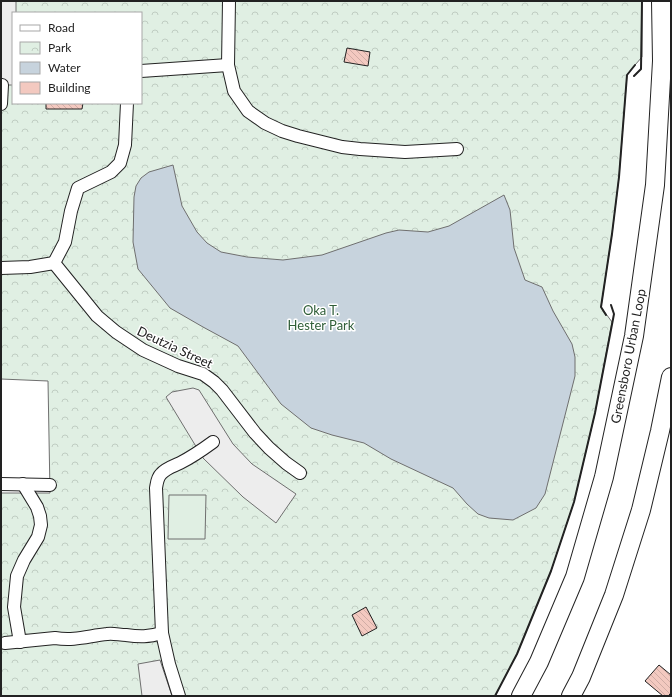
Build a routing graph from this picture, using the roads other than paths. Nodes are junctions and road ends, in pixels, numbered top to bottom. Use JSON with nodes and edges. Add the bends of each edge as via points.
{"nodes":[{"id":1,"x":229,"y":1,"type":"edge"},
{"id":2,"x":661,"y":1,"type":"edge"},
{"id":3,"x":228,"y":65,"type":"junction"},
{"id":4,"x":142,"y":72,"type":"edge"},
{"id":5,"x":2,"y":85,"type":"dead end"},
{"id":6,"x":1,"y":104,"type":"edge"},
{"id":7,"x":127,"y":104,"type":"edge"},
{"id":8,"x":457,"y":149,"type":"dead end"},
{"id":9,"x":54,"y":264,"type":"junction"},
{"id":10,"x":1,"y":268,"type":"edge"},
{"id":11,"x":671,"y":377,"type":"edge"},
{"id":12,"x":212,"y":442,"type":"dead end"},
{"id":13,"x":300,"y":473,"type":"dead end"},
{"id":14,"x":1,"y":484,"type":"edge"},
{"id":15,"x":23,"y":484,"type":"junction"},
{"id":16,"x":50,"y":485,"type":"dead end"},
{"id":17,"x":162,"y":633,"type":"junction"},
{"id":18,"x":20,"y":642,"type":"junction"},
{"id":19,"x":5,"y":643,"type":"dead end"},
{"id":20,"x":179,"y":696,"type":"edge"},
{"id":21,"x":521,"y":696,"type":"edge"},
{"id":22,"x":571,"y":696,"type":"edge"}],
"edges":[{"from":1,"to":3,"type":"street"},
{"from":2,"to":21,"type":"highway","name":"Greensboro Urban Loop","via":[[662,61],[655,185],[634,336],[604,477],[575,577],[539,662]]},
{"from":3,"to":4,"type":"street"},
{"from":3,"to":8,"type":"street","via":[[234,91],[248,111],[282,131],[360,149],[405,152]]},
{"from":5,"to":6,"type":"street"},
{"from":7,"to":9,"type":"street","via":[[125,145],[120,163],[111,172],[78,188],[65,242]]},
{"from":9,"to":10,"type":"street"},
{"from":9,"to":13,"type":"street","name":"Deutzia Street","via":[[97,316],[116,332],[143,350],[203,374],[214,382],[255,433]]},
{"from":11,"to":22,"type":"highway","via":[[641,510],[614,595]]},
{"from":12,"to":17,"type":"street","via":[[179,464],[167,468],[157,480]]},
{"from":14,"to":15,"type":"street"},
{"from":15,"to":16,"type":"street"},
{"from":15,"to":18,"type":"street","via":[[37,507],[41,524],[38,537],[17,576],[14,607]]},
{"from":17,"to":18,"type":"street","via":[[151,636],[108,634],[79,639],[55,638]]},
{"from":17,"to":20,"type":"street"},
{"from":18,"to":19,"type":"street"}]}
